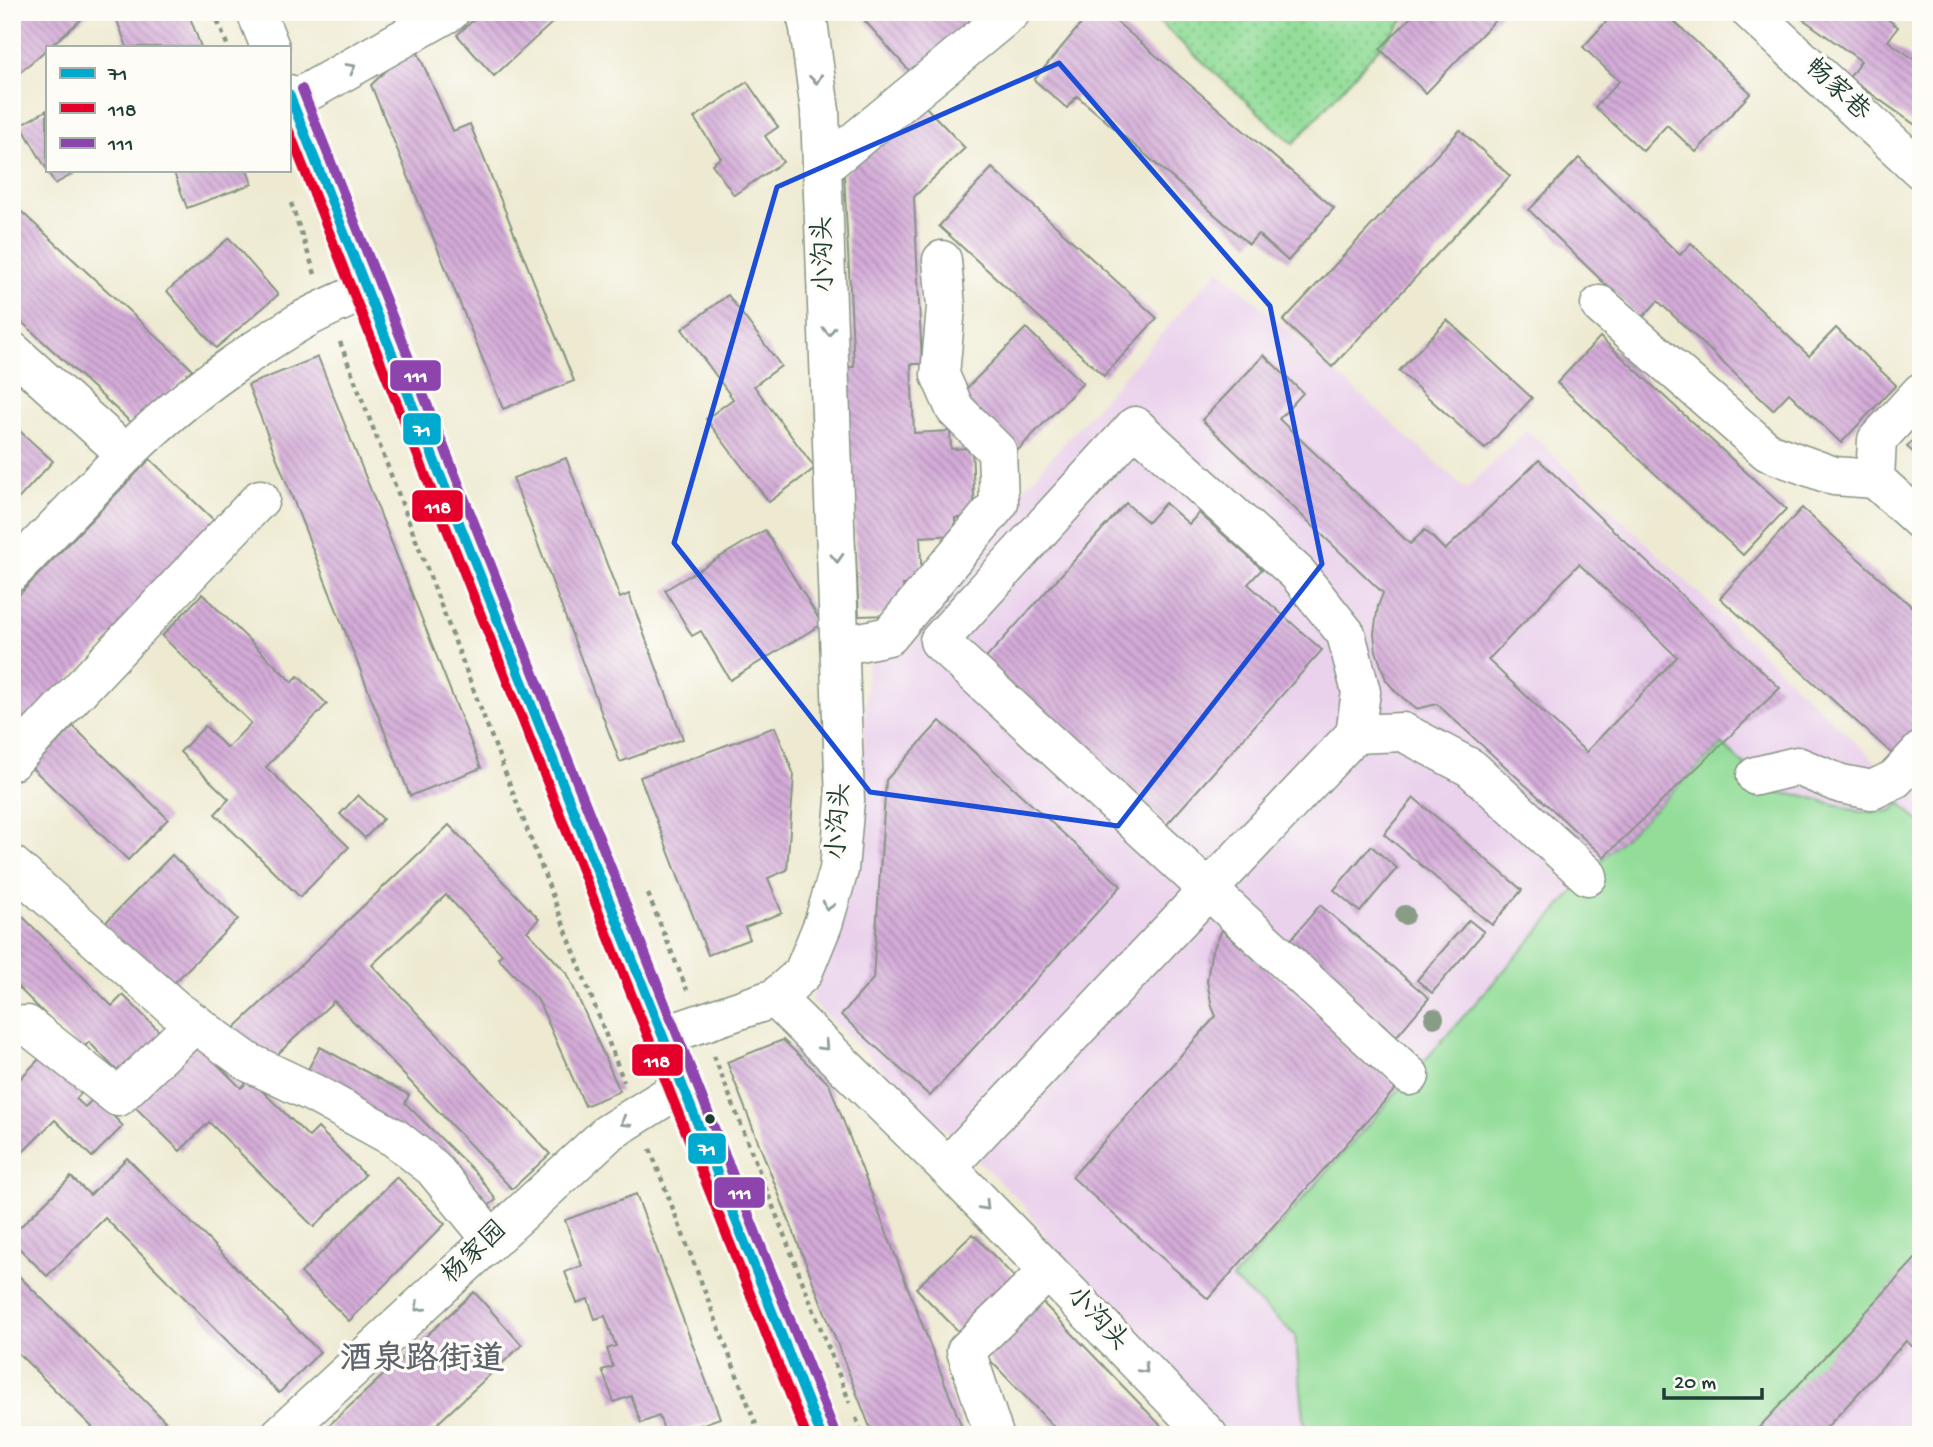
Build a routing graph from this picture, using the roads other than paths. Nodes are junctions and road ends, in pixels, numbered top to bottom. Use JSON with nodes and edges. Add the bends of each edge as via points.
{"nodes":[{"id":1,"x":256,"y":12,"type":"edge"},
{"id":2,"x":450,"y":12,"type":"edge"},
{"id":3,"x":805,"y":12,"type":"edge"},
{"id":4,"x":1011,"y":12,"type":"edge"},
{"id":5,"x":1751,"y":12,"type":"edge"},
{"id":6,"x":270,"y":46,"type":"edge"},
{"id":7,"x":290,"y":97,"type":"edge"},
{"id":8,"x":822,"y":168,"type":"junction"},
{"id":9,"x":1921,"y":170,"type":"edge"},
{"id":10,"x":942,"y":260,"type":"dead end"},
{"id":11,"x":366,"y":290,"type":"junction"},
{"id":12,"x":1600,"y":305,"type":"dead end"},
{"id":13,"x":12,"y":351,"type":"edge"},
{"id":14,"x":1921,"y":392,"type":"edge"},
{"id":15,"x":126,"y":454,"type":"junction"},
{"id":16,"x":1875,"y":479,"type":"junction"},
{"id":17,"x":260,"y":499,"type":"dead end"},
{"id":18,"x":1921,"y":521,"type":"edge"},
{"id":19,"x":12,"y":572,"type":"edge"},
{"id":20,"x":841,"y":646,"type":"junction"},
{"id":21,"x":1356,"y":673,"type":"junction"},
{"id":22,"x":1354,"y":734,"type":"junction"},
{"id":23,"x":1432,"y":747,"type":"junction"},
{"id":24,"x":1921,"y":751,"type":"edge"},
{"id":25,"x":12,"y":761,"type":"edge"},
{"id":26,"x":1756,"y":776,"type":"dead end"},
{"id":27,"x":12,"y":865,"type":"edge"},
{"id":28,"x":1588,"y":876,"type":"dead end"},
{"id":29,"x":1208,"y":890,"type":"junction"},
{"id":30,"x":775,"y":998,"type":"junction"},
{"id":31,"x":195,"y":1023,"type":"junction"},
{"id":32,"x":12,"y":1026,"type":"edge"},
{"id":33,"x":663,"y":1036,"type":"junction"},
{"id":34,"x":1410,"y":1076,"type":"dead end"},
{"id":35,"x":683,"y":1086,"type":"junction"},
{"id":36,"x":947,"y":1167,"type":"junction"},
{"id":37,"x":492,"y":1240,"type":"junction"},
{"id":38,"x":1048,"y":1271,"type":"junction"},
{"id":39,"x":280,"y":1435,"type":"edge"},
{"id":40,"x":821,"y":1435,"type":"edge"},
{"id":41,"x":994,"y":1435,"type":"edge"},
{"id":42,"x":1208,"y":1435,"type":"edge"}],
"edges":[{"from":1,"to":6,"type":"street"},
{"from":7,"to":2,"type":"street","one_way":true},
{"from":3,"to":8,"type":"street","name":"小沟头","one_way":true,"via":[[820,111]]},
{"from":4,"to":8,"type":"street"},
{"from":5,"to":9,"type":"street","name":"畅家巷"},
{"from":7,"to":11,"type":"street"},
{"from":8,"to":20,"type":"street","name":"小沟头","one_way":true},
{"from":10,"to":20,"type":"street","via":[[946,307],[940,375],[955,409],[997,451],[999,503],[889,636]]},
{"from":11,"to":15,"type":"street","via":[[300,321],[207,382]]},
{"from":11,"to":33,"type":"street"},
{"from":12,"to":16,"type":"street","via":[[1768,452],[1835,476]]},
{"from":13,"to":15,"type":"street"},
{"from":14,"to":16,"type":"street","via":[[1877,440]]},
{"from":15,"to":19,"type":"street"},
{"from":16,"to":18,"type":"street"},
{"from":17,"to":25,"type":"street"},
{"from":20,"to":30,"type":"street","name":"小沟头","one_way":true,"via":[[845,800],[839,870],[803,973]]},
{"from":21,"to":22,"type":"street","via":[[1361,692]]},
{"from":21,"to":23,"type":"street"},
{"from":21,"to":29,"type":"street","via":[[1346,634],[1297,573],[1135,426],[939,641]]},
{"from":22,"to":23,"type":"street","via":[[1403,732]]},
{"from":22,"to":29,"type":"street"},
{"from":23,"to":28,"type":"street","via":[[1471,768]]},
{"from":24,"to":26,"type":"street","via":[[1895,779],[1872,790],[1841,784],[1797,766]]},
{"from":27,"to":31,"type":"street"},
{"from":29,"to":34,"type":"street"},
{"from":29,"to":36,"type":"street"},
{"from":30,"to":33,"type":"street"},
{"from":30,"to":36,"type":"street","name":"小沟头","one_way":true},
{"from":31,"to":32,"type":"street","via":[[118,1097],[27,1024]]},
{"from":31,"to":37,"type":"street","via":[[248,1062],[395,1138],[433,1168]]},
{"from":33,"to":35,"type":"street"},
{"from":35,"to":37,"type":"street","name":"杨家园","one_way":true,"via":[[608,1133]]},
{"from":35,"to":40,"type":"street"},
{"from":36,"to":38,"type":"street","name":"小沟头","one_way":true},
{"from":37,"to":39,"type":"street","name":"杨家园","one_way":true},
{"from":38,"to":41,"type":"street","via":[[966,1351]]},
{"from":38,"to":42,"type":"street","name":"小沟头","one_way":true,"via":[[1121,1334]]}]}
